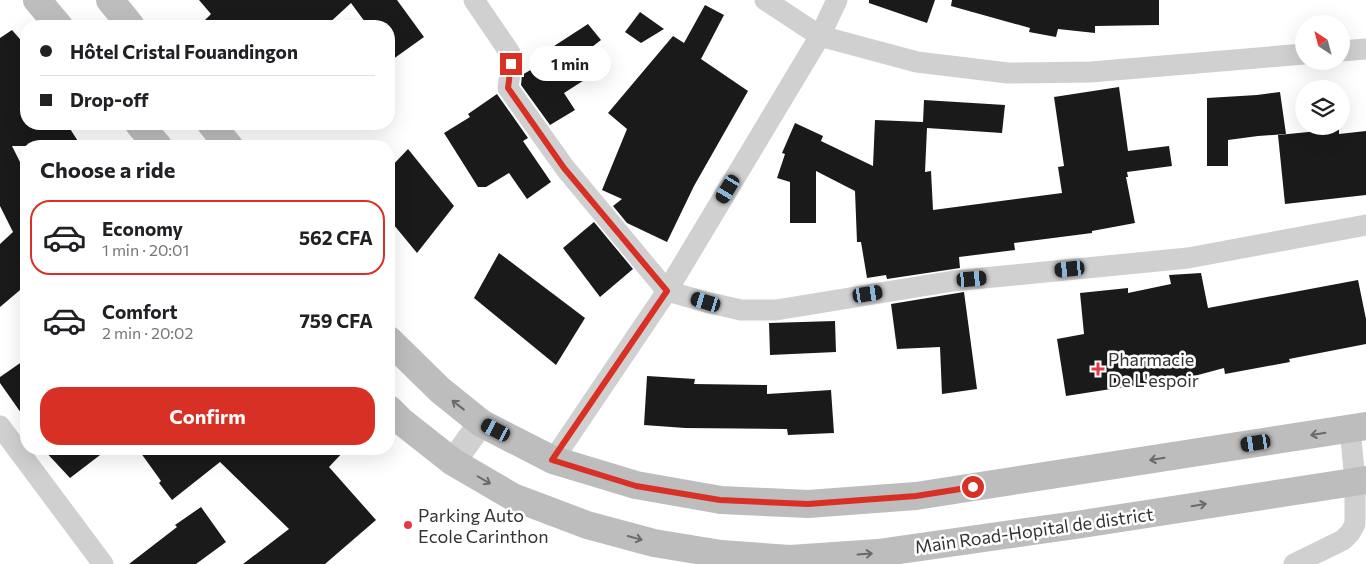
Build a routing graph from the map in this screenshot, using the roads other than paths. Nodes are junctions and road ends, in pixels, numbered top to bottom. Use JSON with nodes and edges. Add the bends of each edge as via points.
{"nodes":[{"id":1,"x":37,"y":0,"type":"edge"},
{"id":2,"x":110,"y":0,"type":"edge"},
{"id":3,"x":474,"y":0,"type":"edge"},
{"id":4,"x":765,"y":0,"type":"edge"},
{"id":5,"x":837,"y":0,"type":"edge"},
{"id":6,"x":54,"y":20,"type":"edge"},
{"id":7,"x":126,"y":20,"type":"edge"},
{"id":8,"x":820,"y":36,"type":"junction"},
{"id":9,"x":1366,"y":49,"type":"edge"},
{"id":10,"x":1350,"y":50,"type":"edge"},
{"id":11,"x":1295,"y":55,"type":"edge"},
{"id":12,"x":144,"y":130,"type":"edge"},
{"id":13,"x":216,"y":130,"type":"edge"},
{"id":14,"x":153,"y":140,"type":"edge"},
{"id":15,"x":225,"y":140,"type":"edge"},
{"id":16,"x":1366,"y":225,"type":"edge"},
{"id":17,"x":667,"y":291,"type":"junction"},
{"id":18,"x":395,"y":346,"type":"edge"},
{"id":19,"x":395,"y":415,"type":"edge"},
{"id":20,"x":481,"y":423,"type":"junction"},
{"id":21,"x":0,"y":426,"type":"edge"},
{"id":22,"x":1358,"y":427,"type":"edge"},
{"id":23,"x":20,"y":453,"type":"edge"},
{"id":24,"x":21,"y":455,"type":"edge"},
{"id":25,"x":552,"y":460,"type":"junction"},
{"id":26,"x":454,"y":462,"type":"junction"},
{"id":27,"x":1360,"y":480,"type":"edge"},
{"id":28,"x":103,"y":564,"type":"edge"},
{"id":29,"x":1294,"y":564,"type":"edge"}],
"edges":[{"from":1,"to":6,"type":"main road"},
{"from":2,"to":7,"type":"main road"},
{"from":3,"to":17,"type":"street","via":[[510,53],[508,88],[564,168]]},
{"from":4,"to":8,"type":"street"},
{"from":5,"to":8,"type":"street"},
{"from":8,"to":11,"type":"street","via":[[917,62],[1008,73],[1091,72]]},
{"from":8,"to":17,"type":"street"},
{"from":9,"to":10,"type":"street"},
{"from":12,"to":14,"type":"main road"},
{"from":13,"to":15,"type":"main road"},
{"from":16,"to":17,"type":"street","via":[[1188,258],[953,281],[776,310],[741,310]]},
{"from":17,"to":25,"type":"street"},
{"from":20,"to":18,"type":"main road","one_way":true,"via":[[440,390]]},
{"from":19,"to":26,"type":"main road","name":"Main Road-Hopital de district"},
{"from":20,"to":25,"type":"main road"},
{"from":20,"to":26,"type":"street"},
{"from":21,"to":23,"type":"street"},
{"from":22,"to":25,"type":"main road","one_way":true,"via":[[916,496],[808,504],[720,500],[636,486]]},
{"from":22,"to":27,"type":"street"},
{"from":24,"to":28,"type":"street"},
{"from":26,"to":27,"type":"main road","name":"Main Road-Hopital de district","one_way":true,"via":[[514,497],[587,525],[654,543],[721,554],[790,559],[878,553]]},
{"from":27,"to":29,"type":"street","via":[[1355,524],[1350,533],[1343,540]]}]}
